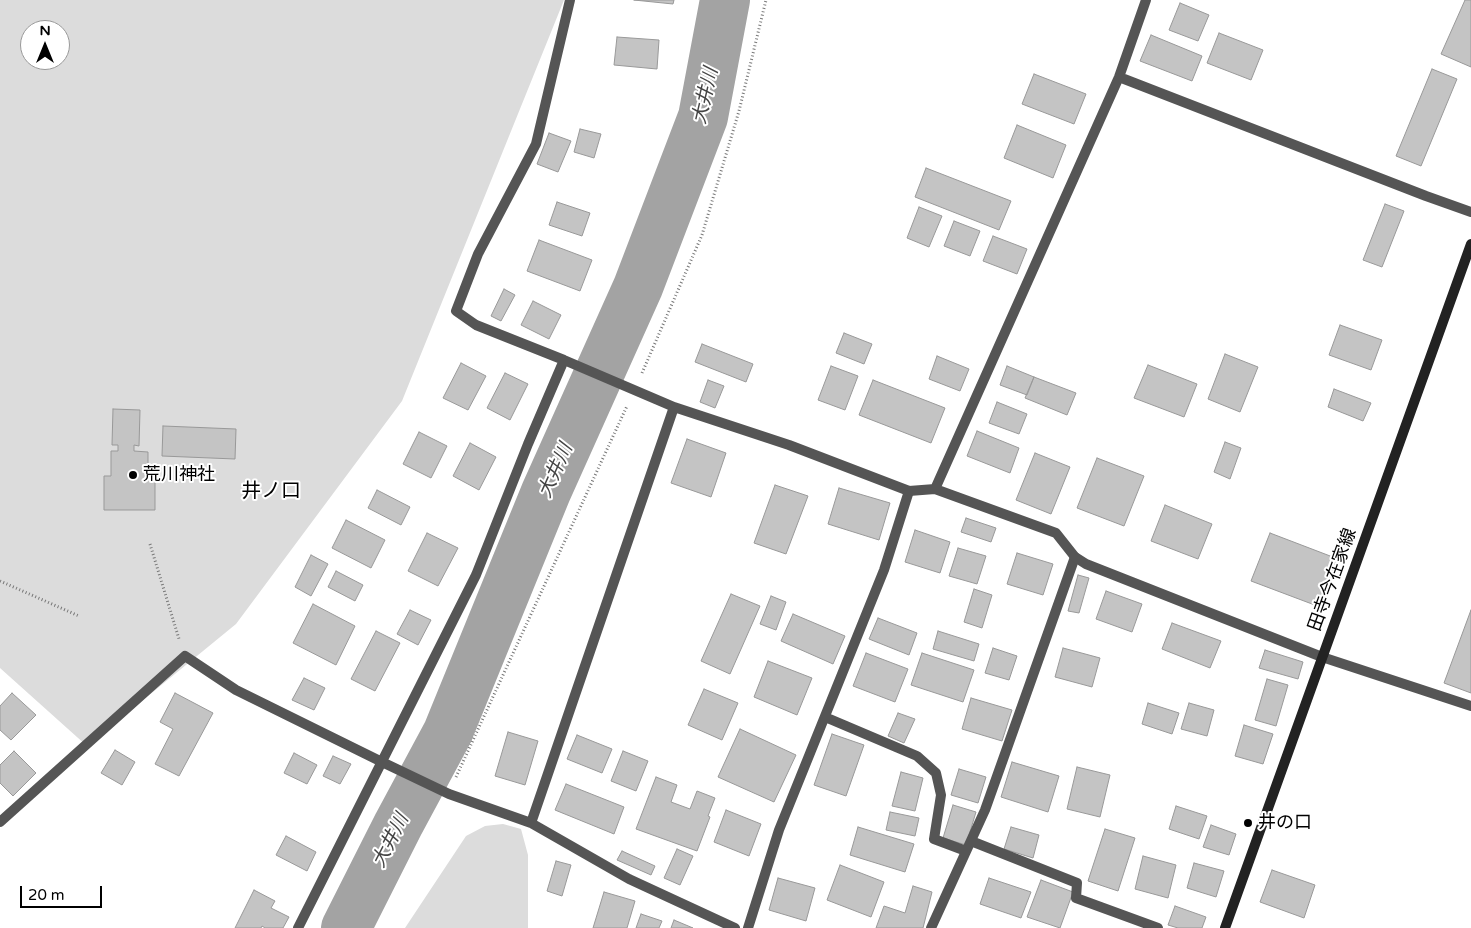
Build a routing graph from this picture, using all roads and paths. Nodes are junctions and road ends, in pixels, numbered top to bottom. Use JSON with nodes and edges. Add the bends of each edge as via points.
{"nodes":[{"id":1,"x":570,"y":0,"type":"edge"},
{"id":2,"x":766,"y":0,"type":"edge"},
{"id":3,"x":1146,"y":0,"type":"edge"},
{"id":4,"x":1119,"y":77,"type":"junction"},
{"id":5,"x":1471,"y":212,"type":"edge"},
{"id":6,"x":1471,"y":244,"type":"edge"},
{"id":7,"x":564,"y":360,"type":"junction"},
{"id":8,"x":634,"y":391,"type":"junction"},
{"id":9,"x":674,"y":407,"type":"junction"},
{"id":10,"x":935,"y":489,"type":"junction"},
{"id":11,"x":909,"y":491,"type":"junction"},
{"id":12,"x":150,"y":544,"type":"dead end"},
{"id":13,"x":1075,"y":557,"type":"junction"},
{"id":14,"x":0,"y":581,"type":"edge"},
{"id":15,"x":79,"y":616,"type":"dead end"},
{"id":16,"x":185,"y":656,"type":"junction"},
{"id":17,"x":1322,"y":658,"type":"junction"},
{"id":18,"x":1471,"y":706,"type":"edge"},
{"id":19,"x":825,"y":717,"type":"junction"},
{"id":20,"x":382,"y":762,"type":"junction"},
{"id":21,"x":448,"y":794,"type":"junction"},
{"id":22,"x":0,"y":822,"type":"edge"},
{"id":23,"x":530,"y":824,"type":"junction"},
{"id":24,"x":969,"y":846,"type":"junction"},
{"id":25,"x":298,"y":928,"type":"edge"},
{"id":26,"x":736,"y":928,"type":"edge"},
{"id":27,"x":748,"y":928,"type":"edge"},
{"id":28,"x":931,"y":928,"type":"edge"},
{"id":29,"x":1158,"y":928,"type":"edge"},
{"id":30,"x":1225,"y":928,"type":"edge"}],
"edges":[{"from":1,"to":7,"type":"street","via":[[536,144],[478,254],[456,311],[476,325]]},
{"from":2,"to":8,"type":"path","via":[[739,111],[702,235]]},
{"from":3,"to":4,"type":"street"},
{"from":4,"to":5,"type":"street"},
{"from":4,"to":10,"type":"street"},
{"from":6,"to":17,"type":"main road","name":"田寺今在家線"},
{"from":7,"to":8,"type":"street"},
{"from":7,"to":20,"type":"street","via":[[476,575]]},
{"from":8,"to":9,"type":"street"},
{"from":8,"to":21,"type":"path"},
{"from":9,"to":11,"type":"street","via":[[789,445]]},
{"from":9,"to":23,"type":"street"},
{"from":10,"to":11,"type":"street"},
{"from":10,"to":13,"type":"street","via":[[1056,533]]},
{"from":11,"to":19,"type":"street","via":[[884,570]]},
{"from":12,"to":16,"type":"path"},
{"from":13,"to":17,"type":"street"},
{"from":13,"to":24,"type":"street","via":[[985,810]]},
{"from":14,"to":15,"type":"path"},
{"from":16,"to":20,"type":"street","via":[[236,690]]},
{"from":16,"to":22,"type":"street"},
{"from":17,"to":18,"type":"street"},
{"from":17,"to":30,"type":"main road","name":"田寺今在家線"},
{"from":19,"to":24,"type":"street","via":[[917,756],[936,774],[941,795],[934,839]]},
{"from":19,"to":27,"type":"street","via":[[779,830]]},
{"from":20,"to":21,"type":"street"},
{"from":20,"to":25,"type":"street"},
{"from":21,"to":23,"type":"street"},
{"from":23,"to":26,"type":"street","via":[[629,879]]},
{"from":24,"to":28,"type":"street"},
{"from":24,"to":29,"type":"street","via":[[1077,883],[1076,898]]}]}
